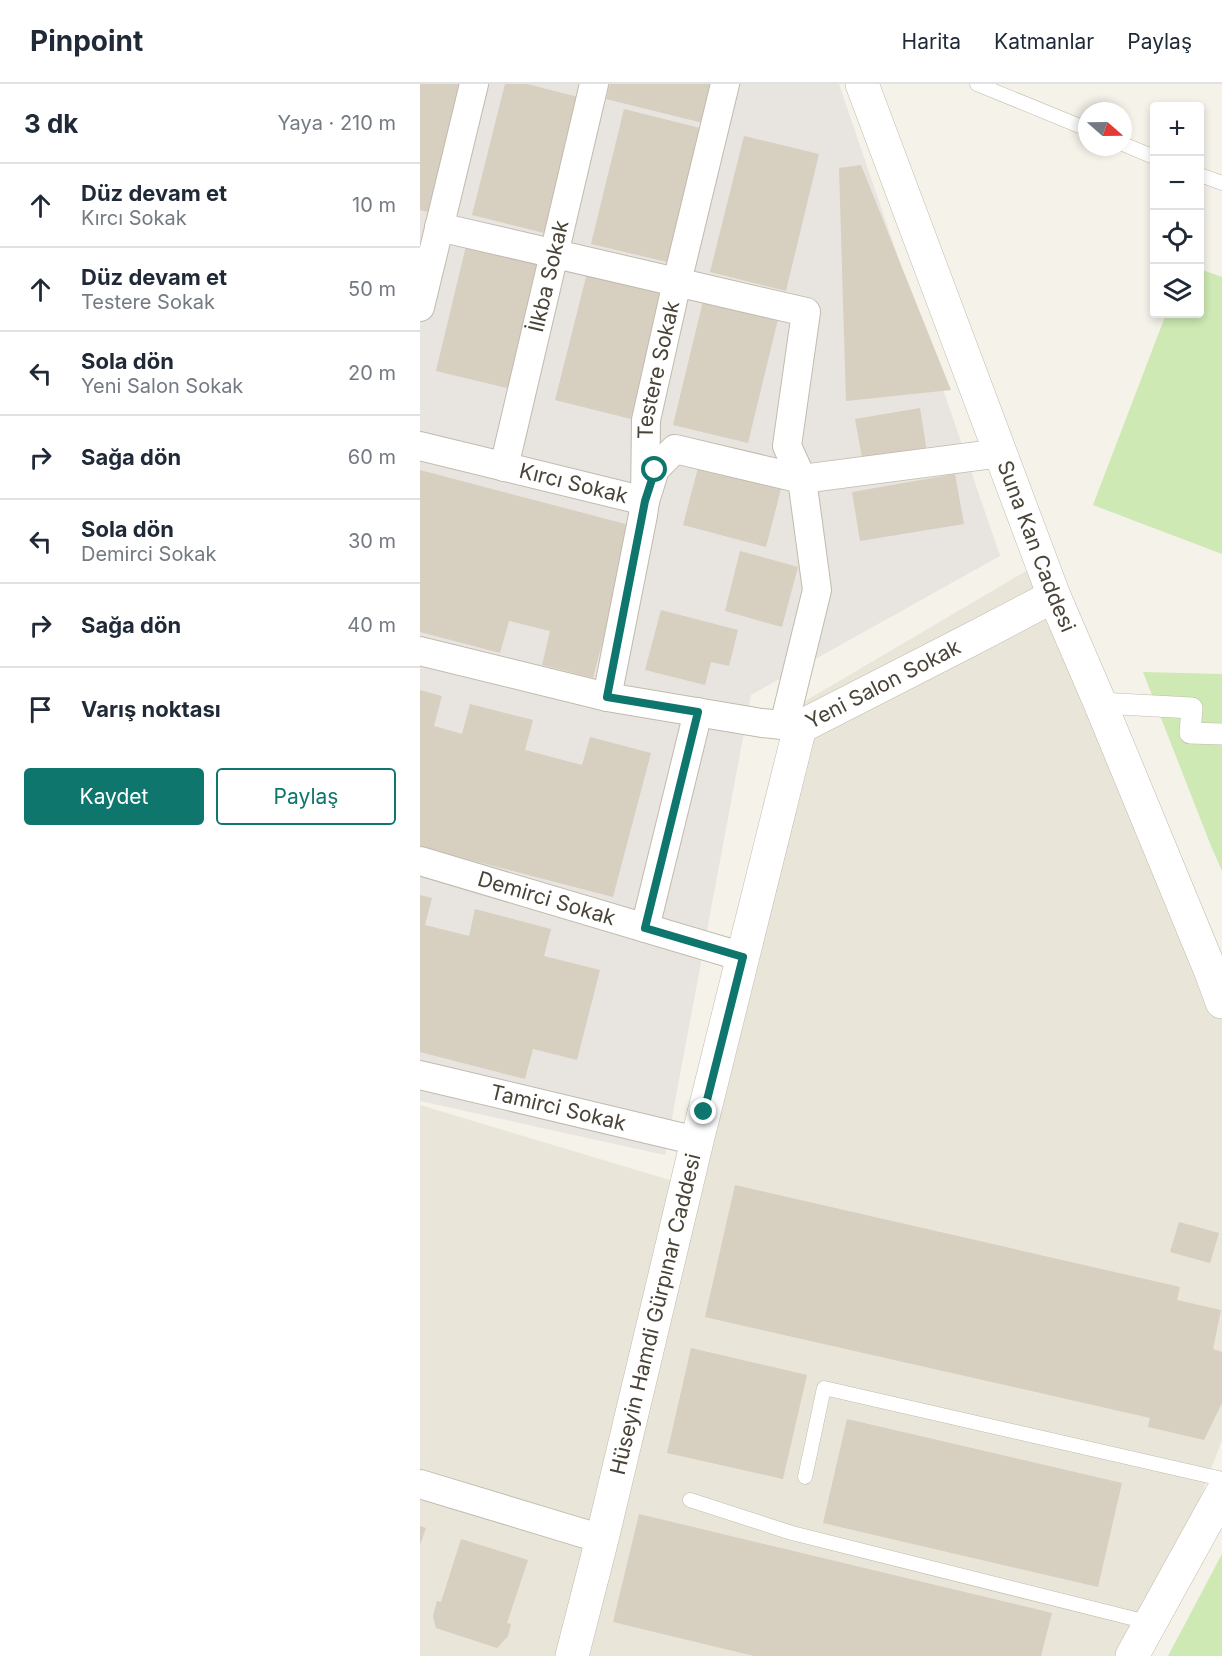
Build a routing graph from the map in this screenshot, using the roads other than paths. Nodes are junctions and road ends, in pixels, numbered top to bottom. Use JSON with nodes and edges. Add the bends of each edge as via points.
{"nodes":[{"id":1,"x":474,"y":84,"type":"edge"},
{"id":2,"x":594,"y":84,"type":"edge"},
{"id":3,"x":725,"y":84,"type":"edge"},
{"id":4,"x":862,"y":84,"type":"edge"},
{"id":5,"x":977,"y":84,"type":"edge"},
{"id":6,"x":1078,"y":125,"type":"edge"},
{"id":7,"x":1132,"y":148,"type":"edge"},
{"id":8,"x":1153,"y":156,"type":"edge"},
{"id":9,"x":1204,"y":176,"type":"edge"},
{"id":10,"x":1222,"y":183,"type":"edge"},
{"id":11,"x":432,"y":234,"type":"edge"},
{"id":12,"x":553,"y":254,"type":"junction"},
{"id":13,"x":677,"y":282,"type":"junction"},
{"id":14,"x":420,"y":307,"type":"edge"},
{"id":15,"x":420,"y":446,"type":"edge"},
{"id":16,"x":1001,"y":453,"type":"junction"},
{"id":17,"x":504,"y":467,"type":"junction"},
{"id":18,"x":802,"y":478,"type":"junction"},
{"id":19,"x":645,"y":501,"type":"junction"},
{"id":20,"x":1054,"y":596,"type":"junction"},
{"id":21,"x":420,"y":651,"type":"edge"},
{"id":22,"x":607,"y":697,"type":"junction"},
{"id":23,"x":1100,"y":702,"type":"junction"},
{"id":24,"x":698,"y":712,"type":"junction"},
{"id":25,"x":792,"y":726,"type":"junction"},
{"id":26,"x":1221,"y":739,"type":"edge"},
{"id":27,"x":420,"y":861,"type":"edge"},
{"id":28,"x":645,"y":928,"type":"junction"},
{"id":29,"x":743,"y":957,"type":"junction"},
{"id":30,"x":1222,"y":1002,"type":"edge"},
{"id":31,"x":420,"y":1075,"type":"edge"},
{"id":32,"x":697,"y":1142,"type":"junction"},
{"id":33,"x":805,"y":1477,"type":"dead end"},
{"id":34,"x":1222,"y":1479,"type":"edge"},
{"id":35,"x":420,"y":1484,"type":"edge"},
{"id":36,"x":1222,"y":1493,"type":"edge"},
{"id":37,"x":690,"y":1500,"type":"dead end"},
{"id":38,"x":602,"y":1539,"type":"junction"},
{"id":39,"x":1151,"y":1623,"type":"junction"},
{"id":40,"x":572,"y":1656,"type":"edge"},
{"id":41,"x":1132,"y":1656,"type":"edge"}],
"edges":[{"from":1,"to":11,"type":"street"},
{"from":2,"to":12,"type":"street","name":"İlkba Sokak"},
{"from":3,"to":13,"type":"street","name":"Testere Sokak"},
{"from":4,"to":16,"type":"street","name":"Suna Kan Caddesi"},
{"from":5,"to":6,"type":"lane"},
{"from":7,"to":8,"type":"lane"},
{"from":9,"to":10,"type":"lane"},
{"from":11,"to":12,"type":"street"},
{"from":11,"to":14,"type":"street"},
{"from":12,"to":13,"type":"street"},
{"from":12,"to":17,"type":"street","name":"İlkba Sokak"},
{"from":13,"to":18,"type":"street","via":[[806,312],[787,446]]},
{"from":13,"to":19,"type":"street","name":"Testere Sokak","via":[[646,420]]},
{"from":15,"to":17,"type":"street","name":"Kırcı Sokak"},
{"from":16,"to":18,"type":"street"},
{"from":16,"to":20,"type":"street","name":"Suna Kan Caddesi"},
{"from":17,"to":19,"type":"street","name":"Kırcı Sokak"},
{"from":18,"to":19,"type":"street","name":"Kırcı Sokak","via":[[675,449],[655,470]]},
{"from":18,"to":25,"type":"street","via":[[817,590]]},
{"from":19,"to":22,"type":"street","name":"Testere Sokak"},
{"from":20,"to":23,"type":"street","name":"Suna Kan Caddesi"},
{"from":20,"to":25,"type":"street","name":"Yeni Salon Sokak"},
{"from":21,"to":22,"type":"street","name":"Yeni Salon Sokak"},
{"from":22,"to":24,"type":"street","name":"Yeni Salon Sokak"},
{"from":23,"to":26,"type":"street","via":[[1192,708],[1190,733]]},
{"from":23,"to":30,"type":"street","name":"Suna Kan Caddesi"},
{"from":24,"to":25,"type":"street","name":"Yeni Salon Sokak"},
{"from":24,"to":28,"type":"street"},
{"from":25,"to":29,"type":"street","name":"Hüseyin Hamdi Gürpınar Caddesi"},
{"from":27,"to":28,"type":"street","name":"Demirci Sokak"},
{"from":28,"to":29,"type":"street","name":"Demirci Sokak"},
{"from":29,"to":32,"type":"street","name":"Hüseyin Hamdi Gürpınar Caddesi"},
{"from":31,"to":32,"type":"street","name":"Tamirci Sokak"},
{"from":32,"to":38,"type":"street","name":"Hüseyin Hamdi Gürpınar Caddesi"},
{"from":33,"to":34,"type":"lane","via":[[824,1388]]},
{"from":35,"to":38,"type":"street"},
{"from":36,"to":39,"type":"street"},
{"from":37,"to":39,"type":"lane","via":[[792,1533]]},
{"from":38,"to":40,"type":"street","name":"Hüseyin Hamdi Gürpınar Caddesi"},
{"from":39,"to":41,"type":"street"}]}
